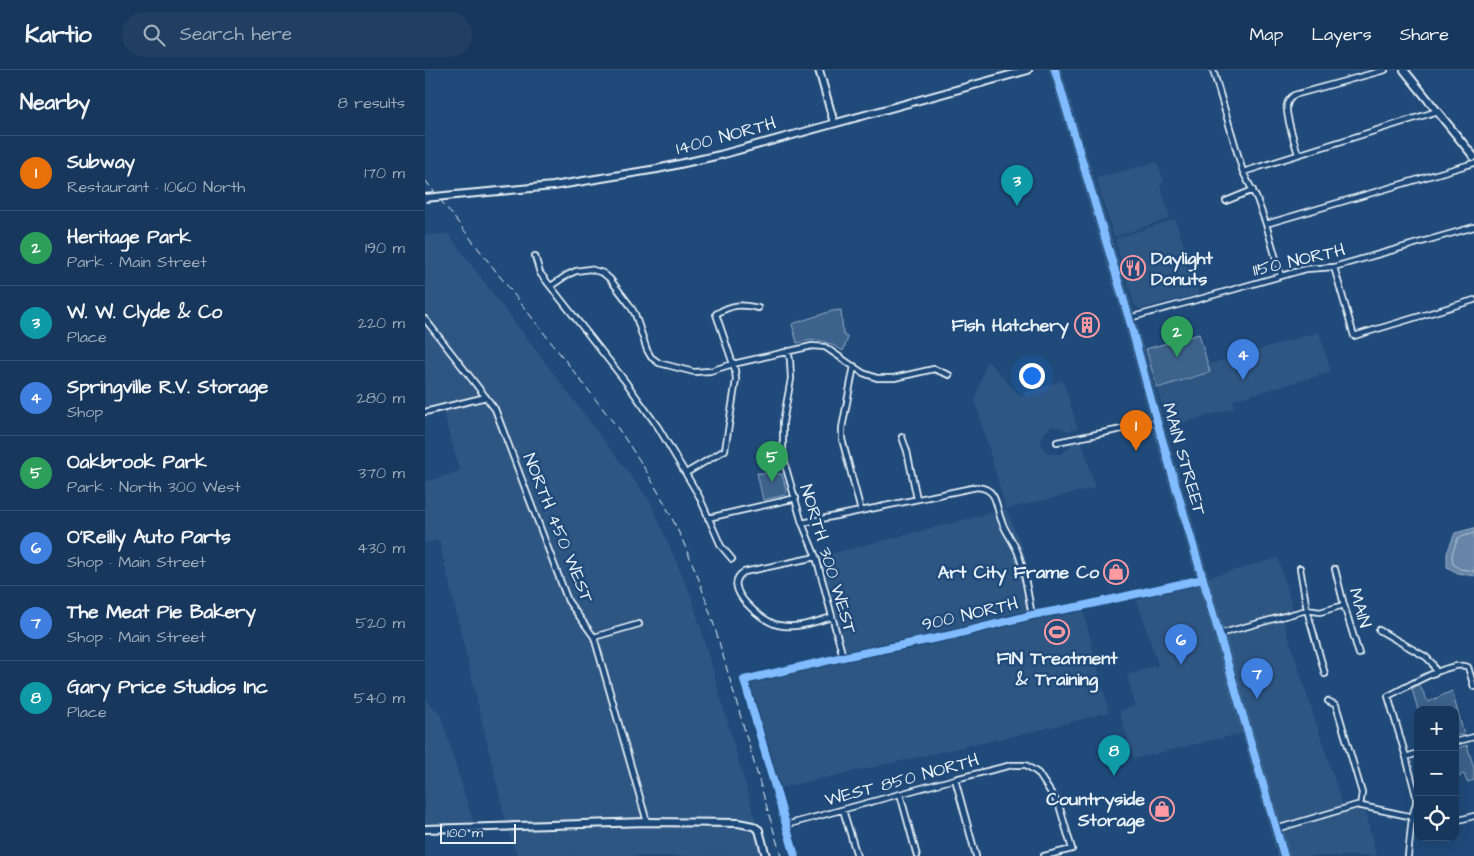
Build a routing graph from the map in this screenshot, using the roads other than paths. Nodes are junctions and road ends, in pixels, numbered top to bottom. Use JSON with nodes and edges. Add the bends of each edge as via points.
{"nodes":[{"id":1,"x":819,"y":70,"type":"edge"},
{"id":2,"x":1028,"y":70,"type":"edge"},
{"id":3,"x":1055,"y":70,"type":"edge"},
{"id":4,"x":1213,"y":70,"type":"edge"},
{"id":5,"x":1385,"y":70,"type":"edge"},
{"id":6,"x":1404,"y":70,"type":"edge"},
{"id":7,"x":1438,"y":111,"type":"junction"},
{"id":8,"x":834,"y":123,"type":"junction"},
{"id":9,"x":1298,"y":154,"type":"junction"},
{"id":10,"x":1474,"y":157,"type":"edge"},
{"id":11,"x":1474,"y":163,"type":"edge"},
{"id":12,"x":1243,"y":172,"type":"junction"},
{"id":13,"x":1253,"y":190,"type":"junction"},
{"id":14,"x":425,"y":198,"type":"edge"},
{"id":15,"x":1226,"y":201,"type":"dead end"},
{"id":16,"x":1267,"y":224,"type":"junction"},
{"id":17,"x":1474,"y":227,"type":"edge"},
{"id":18,"x":535,"y":256,"type":"dead end"},
{"id":19,"x":1334,"y":267,"type":"junction"},
{"id":20,"x":1281,"y":276,"type":"junction"},
{"id":21,"x":551,"y":286,"type":"junction"},
{"id":22,"x":1474,"y":300,"type":"edge"},
{"id":23,"x":758,"y":308,"type":"dead end"},
{"id":24,"x":1129,"y":318,"type":"junction"},
{"id":25,"x":425,"y":319,"type":"edge"},
{"id":26,"x":787,"y":351,"type":"junction"},
{"id":27,"x":733,"y":364,"type":"junction"},
{"id":28,"x":854,"y":366,"type":"junction"},
{"id":29,"x":949,"y":375,"type":"dead end"},
{"id":30,"x":486,"y":397,"type":"junction"},
{"id":31,"x":425,"y":412,"type":"edge"},
{"id":32,"x":1157,"y":422,"type":"junction"},
{"id":33,"x":902,"y":438,"type":"dead end"},
{"id":34,"x":1057,"y":442,"type":"dead end"},
{"id":35,"x":686,"y":472,"type":"junction"},
{"id":36,"x":795,"y":498,"type":"junction"},
{"id":37,"x":917,"y":499,"type":"junction"},
{"id":38,"x":861,"y":511,"type":"junction"},
{"id":39,"x":708,"y":518,"type":"junction"},
{"id":40,"x":802,"y":523,"type":"junction"},
{"id":41,"x":816,"y":557,"type":"junction"},
{"id":42,"x":732,"y":559,"type":"dead end"},
{"id":43,"x":1300,"y":568,"type":"dead end"},
{"id":44,"x":1335,"y":569,"type":"dead end"},
{"id":45,"x":1203,"y":579,"type":"junction"},
{"id":46,"x":1344,"y":605,"type":"junction"},
{"id":47,"x":1307,"y":610,"type":"junction"},
{"id":48,"x":1032,"y":615,"type":"junction"},
{"id":49,"x":832,"y":617,"type":"junction"},
{"id":50,"x":639,"y":624,"type":"dead end"},
{"id":51,"x":1379,"y":630,"type":"dead end"},
{"id":52,"x":1219,"y":634,"type":"junction"},
{"id":53,"x":594,"y":637,"type":"junction"},
{"id":54,"x":1359,"y":654,"type":"dead end"},
{"id":55,"x":843,"y":657,"type":"junction"},
{"id":56,"x":1436,"y":672,"type":"junction"},
{"id":57,"x":1325,"y":674,"type":"dead end"},
{"id":58,"x":1474,"y":687,"type":"edge"},
{"id":59,"x":1328,"y":701,"type":"dead end"},
{"id":60,"x":1474,"y":737,"type":"edge"},
{"id":61,"x":1459,"y":741,"type":"edge"},
{"id":62,"x":1414,"y":754,"type":"edge"},
{"id":63,"x":1406,"y":757,"type":"junction"},
{"id":64,"x":955,"y":779,"type":"junction"},
{"id":65,"x":900,"y":794,"type":"junction"},
{"id":66,"x":1360,"y":806,"type":"junction"},
{"id":67,"x":843,"y":810,"type":"junction"},
{"id":68,"x":1474,"y":816,"type":"edge"},
{"id":69,"x":1411,"y":817,"type":"junction"},
{"id":70,"x":1414,"y":817,"type":"edge"},
{"id":71,"x":1459,"y":820,"type":"edge"},
{"id":72,"x":647,"y":822,"type":"junction"},
{"id":73,"x":786,"y":826,"type":"junction"},
{"id":74,"x":425,"y":829,"type":"edge"},
{"id":75,"x":1276,"y":829,"type":"junction"},
{"id":76,"x":766,"y":856,"type":"edge"},
{"id":77,"x":795,"y":856,"type":"edge"},
{"id":78,"x":857,"y":856,"type":"edge"},
{"id":79,"x":917,"y":856,"type":"edge"},
{"id":80,"x":976,"y":856,"type":"edge"},
{"id":81,"x":1044,"y":856,"type":"edge"},
{"id":82,"x":1284,"y":856,"type":"edge"},
{"id":83,"x":1408,"y":856,"type":"edge"}],
"edges":[{"from":1,"to":8,"type":"main road"},
{"from":2,"to":8,"type":"main road","name":"1400 NORTH"},
{"from":3,"to":24,"type":"main road","name":"MAIN STREET"},
{"from":4,"to":12,"type":"street"},
{"from":5,"to":9,"type":"street","via":[[1290,99],[1287,112]]},
{"from":6,"to":7,"type":"main road"},
{"from":7,"to":9,"type":"street"},
{"from":7,"to":10,"type":"main road"},
{"from":8,"to":14,"type":"main road","name":"1400 NORTH","bridge":true,"via":[[657,169],[553,186]]},
{"from":9,"to":12,"type":"street"},
{"from":11,"to":16,"type":"street"},
{"from":12,"to":13,"type":"street"},
{"from":13,"to":15,"type":"street"},
{"from":13,"to":16,"type":"street"},
{"from":16,"to":20,"type":"street"},
{"from":17,"to":19,"type":"street","name":"1150 NORTH"},
{"from":18,"to":21,"type":"street","via":[[540,273]]},
{"from":19,"to":20,"type":"street","name":"1150 NORTH","via":[[1306,269]]},
{"from":19,"to":22,"type":"street","via":[[1354,336]]},
{"from":20,"to":24,"type":"street","name":"1150 NORTH"},
{"from":21,"to":27,"type":"street","via":[[567,274],[596,270],[610,279],[629,304],[647,350],[655,361],[694,372]]},
{"from":21,"to":35,"type":"street","via":[[652,418]]},
{"from":23,"to":27,"type":"street","via":[[741,304],[716,314]]},
{"from":24,"to":32,"type":"main road","name":"MAIN STREET"},
{"from":25,"to":30,"type":"street","name":"NORTH 450 WEST"},
{"from":26,"to":27,"type":"street"},
{"from":26,"to":28,"type":"street","via":[[825,347]]},
{"from":26,"to":36,"type":"street","name":"NORTH 300 WEST","via":[[791,379],[782,438]]},
{"from":27,"to":35,"type":"street","via":[[736,380],[725,450]]},
{"from":28,"to":29,"type":"street","via":[[877,378],[894,378],[934,369]]},
{"from":28,"to":38,"type":"street","via":[[841,439]]},
{"from":30,"to":31,"type":"street"},
{"from":30,"to":53,"type":"street","name":"NORTH 450 WEST","via":[[495,409],[568,600]]},
{"from":32,"to":34,"type":"street"},
{"from":32,"to":45,"type":"main road","name":"MAIN STREET"},
{"from":33,"to":37,"type":"street"},
{"from":35,"to":39,"type":"street"},
{"from":36,"to":39,"type":"street"},
{"from":36,"to":40,"type":"street","name":"NORTH 300 WEST"},
{"from":37,"to":38,"type":"street"},
{"from":37,"to":48,"type":"street","via":[[977,487],[993,493],[1001,521],[1018,551]]},
{"from":38,"to":40,"type":"street"},
{"from":39,"to":42,"type":"street","via":[[721,546]]},
{"from":40,"to":41,"type":"street","name":"NORTH 300 WEST"},
{"from":41,"to":49,"type":"street","name":"NORTH 300 WEST"},
{"from":41,"to":49,"type":"street","via":[[744,572],[737,586],[741,598],[765,620],[775,624],[799,626]]},
{"from":43,"to":47,"type":"street"},
{"from":44,"to":46,"type":"street","name":"MAIN"},
{"from":45,"to":48,"type":"street","name":"900 NORTH"},
{"from":45,"to":52,"type":"main road","name":"MAIN STREET"},
{"from":46,"to":47,"type":"street","via":[[1320,612]]},
{"from":46,"to":54,"type":"street","name":"MAIN"},
{"from":47,"to":52,"type":"street"},
{"from":47,"to":57,"type":"street"},
{"from":48,"to":55,"type":"street","name":"900 NORTH"},
{"from":49,"to":55,"type":"street","name":"NORTH 300 WEST"},
{"from":50,"to":53,"type":"street"},
{"from":51,"to":56,"type":"street","via":[[1425,657]]},
{"from":52,"to":75,"type":"main road","name":"MAIN STREET"},
{"from":53,"to":72,"type":"street","name":"NORTH 450 WEST"},
{"from":55,"to":73,"type":"street","name":"900 NORTH","via":[[744,680]]},
{"from":56,"to":58,"type":"street","via":[[1464,665]]},
{"from":56,"to":63,"type":"street","via":[[1388,696]]},
{"from":59,"to":66,"type":"street","via":[[1336,705],[1362,792]]},
{"from":60,"to":61,"type":"street"},
{"from":62,"to":63,"type":"street"},
{"from":63,"to":69,"type":"street","via":[[1416,796]]},
{"from":64,"to":65,"type":"street","name":"WEST 850 NORTH"},
{"from":64,"to":80,"type":"street"},
{"from":64,"to":81,"type":"street","name":"WEST 850 NORTH","via":[[1012,765],[1026,765],[1038,773],[1059,805],[1072,849]]},
{"from":65,"to":67,"type":"street","name":"WEST 850 NORTH"},
{"from":65,"to":79,"type":"street"},
{"from":66,"to":69,"type":"street"},
{"from":66,"to":75,"type":"street"},
{"from":67,"to":73,"type":"street","name":"WEST 850 NORTH"},
{"from":67,"to":78,"type":"street"},
{"from":68,"to":71,"type":"street"},
{"from":69,"to":70,"type":"street"},
{"from":69,"to":83,"type":"street"},
{"from":72,"to":74,"type":"main road"},
{"from":72,"to":76,"type":"main road","via":[[753,826],[759,830]]},
{"from":73,"to":77,"type":"street"},
{"from":75,"to":82,"type":"main road","name":"MAIN STREET"}]}
